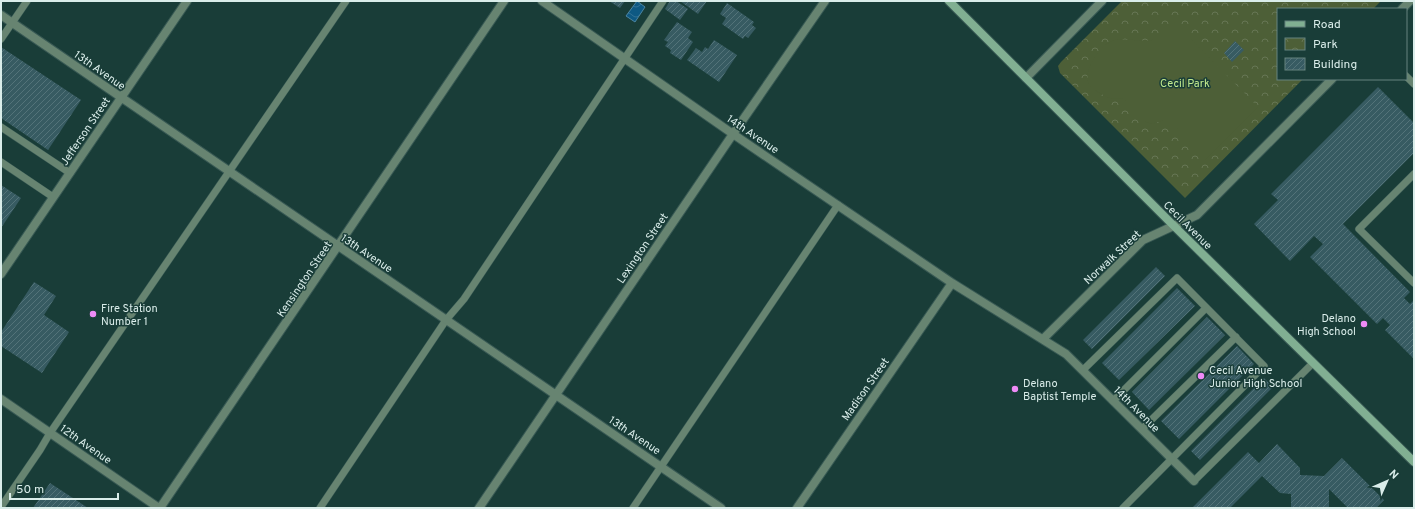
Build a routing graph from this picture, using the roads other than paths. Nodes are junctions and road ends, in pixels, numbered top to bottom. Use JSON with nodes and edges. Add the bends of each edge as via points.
{"nodes":[{"id":1,"x":27,"y":1,"type":"edge"},
{"id":2,"x":187,"y":1,"type":"edge"},
{"id":3,"x":346,"y":1,"type":"edge"},
{"id":4,"x":504,"y":1,"type":"edge"},
{"id":5,"x":542,"y":1,"type":"edge"},
{"id":6,"x":663,"y":1,"type":"edge"},
{"id":7,"x":825,"y":1,"type":"edge"},
{"id":8,"x":1102,"y":1,"type":"edge"},
{"id":9,"x":953,"y":2,"type":"edge"},
{"id":10,"x":1,"y":15,"type":"edge"},
{"id":11,"x":12,"y":22,"type":"junction"},
{"id":12,"x":1,"y":39,"type":"edge"},
{"id":13,"x":625,"y":58,"type":"junction"},
{"id":14,"x":1026,"y":78,"type":"junction"},
{"id":15,"x":1331,"y":80,"type":"edge"},
{"id":16,"x":121,"y":98,"type":"junction"},
{"id":17,"x":1,"y":128,"type":"edge"},
{"id":18,"x":733,"y":134,"type":"junction"},
{"id":19,"x":1,"y":162,"type":"edge"},
{"id":20,"x":229,"y":172,"type":"junction"},
{"id":21,"x":70,"y":173,"type":"junction"},
{"id":22,"x":1414,"y":174,"type":"edge"},
{"id":23,"x":53,"y":197,"type":"junction"},
{"id":24,"x":838,"y":205,"type":"junction"},
{"id":25,"x":1173,"y":225,"type":"junction"},
{"id":26,"x":339,"y":247,"type":"junction"},
{"id":27,"x":1,"y":274,"type":"edge"},
{"id":28,"x":952,"y":283,"type":"junction"},
{"id":29,"x":1414,"y":283,"type":"edge"},
{"id":30,"x":1206,"y":308,"type":"junction"},
{"id":31,"x":446,"y":320,"type":"junction"},
{"id":32,"x":1236,"y":337,"type":"junction"},
{"id":33,"x":1043,"y":339,"type":"junction"},
{"id":34,"x":1313,"y":364,"type":"junction"},
{"id":35,"x":1083,"y":370,"type":"junction"},
{"id":36,"x":556,"y":394,"type":"junction"},
{"id":37,"x":1,"y":398,"type":"edge"},
{"id":38,"x":1113,"y":401,"type":"junction"},
{"id":39,"x":1142,"y":429,"type":"junction"},
{"id":40,"x":50,"y":433,"type":"junction"},
{"id":41,"x":1171,"y":459,"type":"junction"},
{"id":42,"x":1414,"y":462,"type":"edge"},
{"id":43,"x":661,"y":466,"type":"junction"},
{"id":44,"x":1194,"y":481,"type":"joint"},
{"id":45,"x":1,"y":507,"type":"edge"},
{"id":46,"x":160,"y":508,"type":"edge"},
{"id":47,"x":320,"y":508,"type":"edge"},
{"id":48,"x":479,"y":508,"type":"edge"},
{"id":49,"x":633,"y":508,"type":"edge"},
{"id":50,"x":721,"y":508,"type":"edge"},
{"id":51,"x":797,"y":508,"type":"edge"},
{"id":52,"x":1123,"y":508,"type":"edge"}],
"edges":[{"from":1,"to":11,"type":"lane"},
{"from":2,"to":16,"type":"street","name":"Jefferson Street"},
{"from":3,"to":20,"type":"lane"},
{"from":4,"to":26,"type":"street","name":"Kensington Street"},
{"from":5,"to":13,"type":"street","name":"14th Avenue"},
{"from":6,"to":13,"type":"lane"},
{"from":7,"to":18,"type":"street","name":"Lexington Street"},
{"from":8,"to":14,"type":"street"},
{"from":9,"to":14,"type":"main road","name":"Cecil Avenue"},
{"from":10,"to":11,"type":"street","name":"13th Avenue"},
{"from":11,"to":12,"type":"lane"},
{"from":11,"to":16,"type":"street","name":"13th Avenue"},
{"from":13,"to":18,"type":"street","name":"14th Avenue"},
{"from":13,"to":31,"type":"lane","via":[[464,299]]},
{"from":14,"to":25,"type":"main road","name":"Cecil Avenue"},
{"from":15,"to":25,"type":"street","name":"Norwalk Street","via":[[1197,215]]},
{"from":16,"to":20,"type":"street","name":"13th Avenue"},
{"from":16,"to":21,"type":"street","name":"Jefferson Street"},
{"from":17,"to":21,"type":"lane"},
{"from":18,"to":24,"type":"street","name":"14th Avenue"},
{"from":18,"to":36,"type":"street","name":"Lexington Street"},
{"from":19,"to":23,"type":"lane"},
{"from":20,"to":26,"type":"street","name":"13th Avenue"},
{"from":20,"to":40,"type":"lane"},
{"from":21,"to":23,"type":"street","name":"Jefferson Street"},
{"from":22,"to":29,"type":"lane","via":[[1359,229]]},
{"from":23,"to":27,"type":"street","name":"Jefferson Street"},
{"from":24,"to":28,"type":"street","name":"14th Avenue"},
{"from":24,"to":43,"type":"lane"},
{"from":25,"to":33,"type":"street","name":"Norwalk Street","via":[[1143,240]]},
{"from":25,"to":34,"type":"main road","name":"Cecil Avenue"},
{"from":26,"to":31,"type":"street","name":"13th Avenue"},
{"from":26,"to":46,"type":"street","name":"Kensington Street"},
{"from":28,"to":33,"type":"street"},
{"from":28,"to":51,"type":"street","name":"Madison Street"},
{"from":30,"to":32,"type":"lane"},
{"from":30,"to":35,"type":"lane","via":[[1177,278]]},
{"from":30,"to":38,"type":"lane"},
{"from":31,"to":36,"type":"street","name":"13th Avenue"},
{"from":31,"to":47,"type":"lane"},
{"from":32,"to":39,"type":"lane"},
{"from":32,"to":41,"type":"lane","via":[[1264,366]]},
{"from":33,"to":35,"type":"street","name":"14th Avenue","via":[[1066,354]]},
{"from":34,"to":42,"type":"main road","name":"Cecil Avenue"},
{"from":34,"to":44,"type":"lane"},
{"from":35,"to":38,"type":"street","name":"14th Avenue"},
{"from":36,"to":43,"type":"street","name":"13th Avenue"},
{"from":36,"to":48,"type":"street","name":"Lexington Street"},
{"from":37,"to":40,"type":"street","name":"12th Avenue"},
{"from":38,"to":39,"type":"street","name":"14th Avenue"},
{"from":39,"to":41,"type":"street","name":"14th Avenue"},
{"from":40,"to":45,"type":"lane"},
{"from":40,"to":46,"type":"street","name":"12th Avenue"},
{"from":41,"to":44,"type":"street","name":"14th Avenue"},
{"from":41,"to":52,"type":"lane"},
{"from":43,"to":49,"type":"lane"},
{"from":43,"to":50,"type":"street","name":"13th Avenue"}]}
